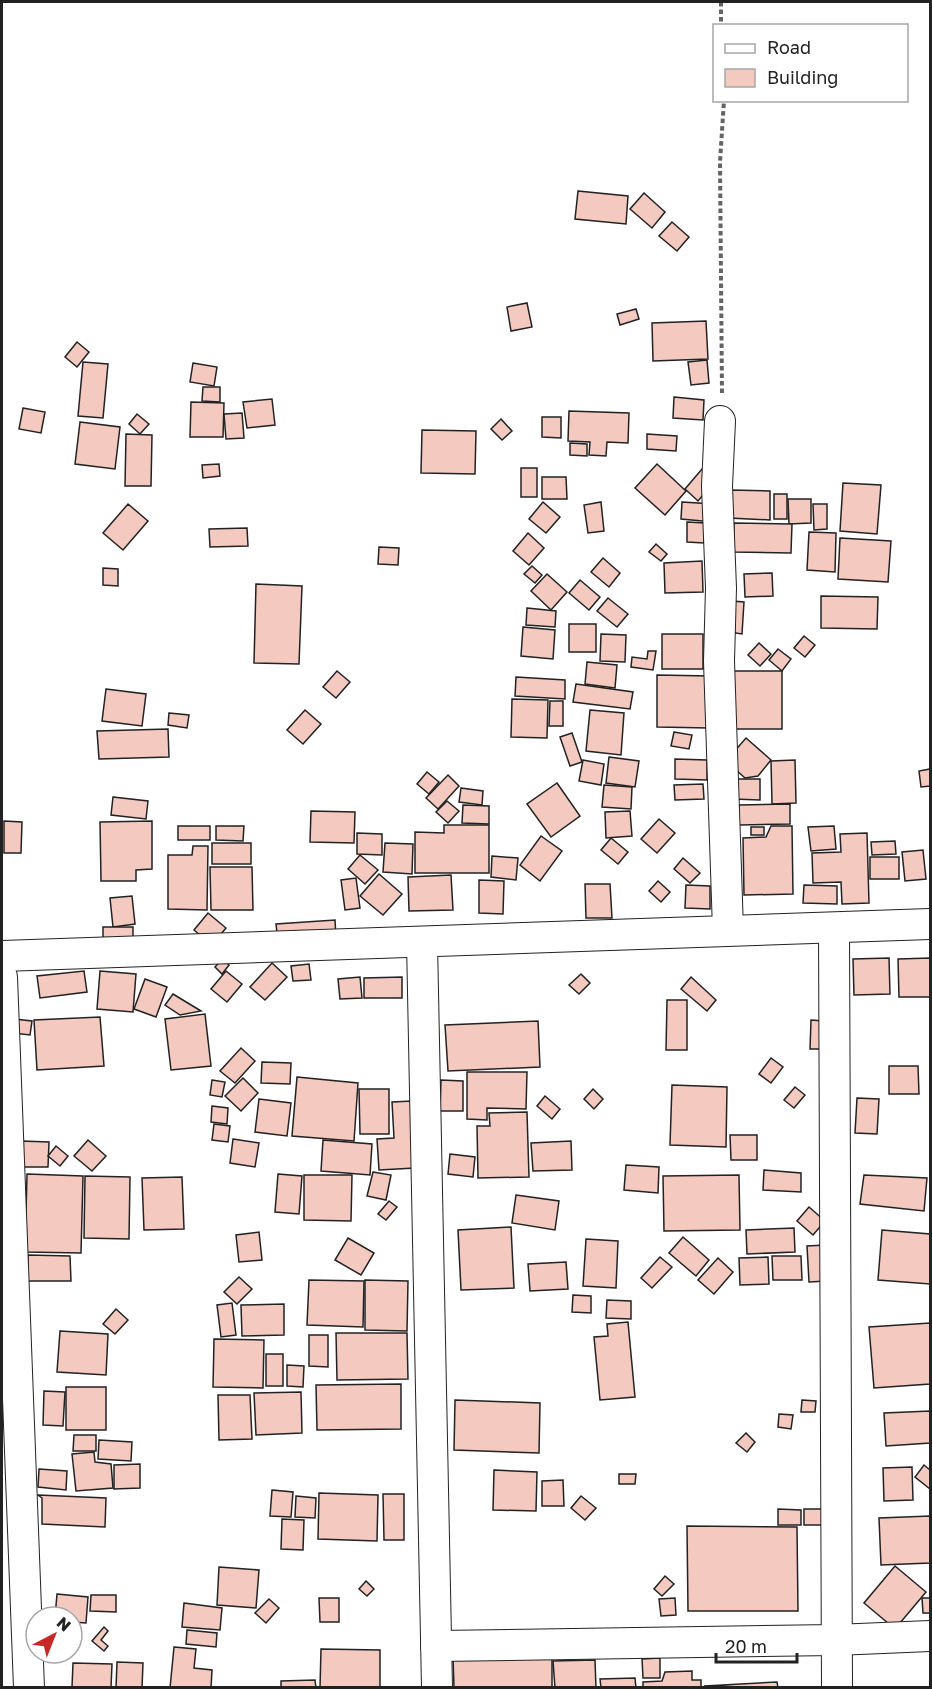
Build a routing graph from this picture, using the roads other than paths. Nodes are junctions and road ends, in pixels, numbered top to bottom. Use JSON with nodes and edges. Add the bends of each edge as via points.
{"nodes":[{"id":1,"x":720,"y":421,"type":"road end"},
{"id":2,"x":930,"y":924,"type":"edge"},
{"id":3,"x":834,"y":929,"type":"junction"},
{"id":4,"x":728,"y":930,"type":"junction"},
{"id":5,"x":422,"y":942,"type":"junction"},
{"id":6,"x":2,"y":956,"type":"edge"},
{"id":7,"x":2,"y":977,"type":"edge"},
{"id":8,"x":930,"y":1636,"type":"edge"},
{"id":9,"x":835,"y":1641,"type":"junction"},
{"id":10,"x":436,"y":1646,"type":"junction"},
{"id":11,"x":29,"y":1688,"type":"edge"},
{"id":12,"x":437,"y":1688,"type":"edge"},
{"id":13,"x":837,"y":1688,"type":"edge"}],
"edges":[{"from":1,"to":4,"type":"street","via":[[719,693]]},
{"from":2,"to":3,"type":"street"},
{"from":3,"to":4,"type":"street"},
{"from":3,"to":9,"type":"street"},
{"from":4,"to":5,"type":"street"},
{"from":5,"to":6,"type":"street"},
{"from":5,"to":10,"type":"street"},
{"from":7,"to":11,"type":"street"},
{"from":8,"to":9,"type":"street"},
{"from":9,"to":10,"type":"street"},
{"from":9,"to":13,"type":"street"},
{"from":10,"to":12,"type":"street"}]}
